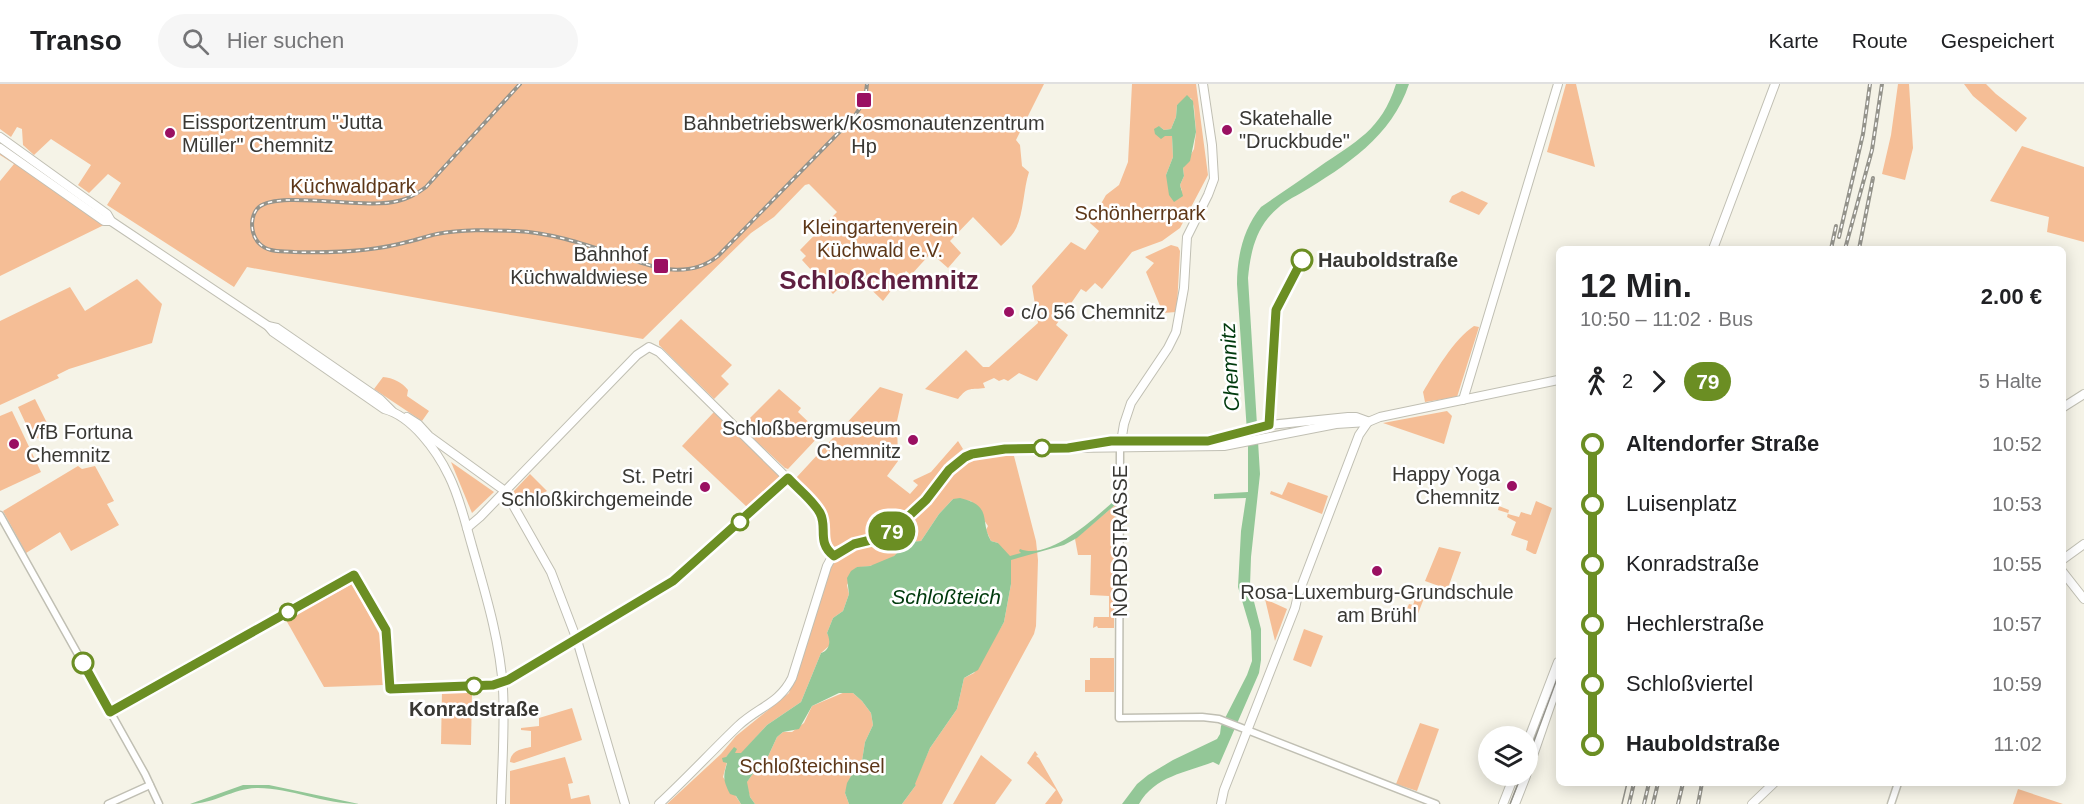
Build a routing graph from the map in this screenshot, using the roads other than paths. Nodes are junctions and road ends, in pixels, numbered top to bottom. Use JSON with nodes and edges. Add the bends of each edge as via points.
{"nodes":[{"id":1,"x":1203,"y":84,"type":"edge"},
{"id":2,"x":1558,"y":84,"type":"edge"},
{"id":3,"x":1775,"y":84,"type":"edge"},
{"id":4,"x":0,"y":137,"type":"edge"},
{"id":5,"x":0,"y":148,"type":"edge"},
{"id":6,"x":111,"y":221,"type":"junction"},
{"id":7,"x":1714,"y":246,"type":"edge"},
{"id":8,"x":1556,"y":380,"type":"edge"},
{"id":9,"x":2084,"y":394,"type":"edge"},
{"id":10,"x":1464,"y":400,"type":"junction"},
{"id":11,"x":2066,"y":405,"type":"edge"},
{"id":12,"x":393,"y":411,"type":"junction"},
{"id":13,"x":1368,"y":422,"type":"junction"},
{"id":14,"x":1121,"y":444,"type":"junction"},
{"id":15,"x":505,"y":491,"type":"junction"},
{"id":16,"x":0,"y":515,"type":"edge"},
{"id":17,"x":467,"y":528,"type":"junction"},
{"id":18,"x":2084,"y":544,"type":"edge"},
{"id":19,"x":834,"y":556,"type":"junction"},
{"id":20,"x":2066,"y":557,"type":"edge"},
{"id":21,"x":2066,"y":576,"type":"edge"},
{"id":22,"x":2084,"y":599,"type":"edge"},
{"id":23,"x":1556,"y":667,"type":"edge"},
{"id":24,"x":1556,"y":689,"type":"edge"},
{"id":25,"x":1534,"y":726,"type":"edge"},
{"id":26,"x":1243,"y":729,"type":"junction"},
{"id":27,"x":1538,"y":742,"type":"edge"},
{"id":28,"x":150,"y":785,"type":"junction"},
{"id":29,"x":1510,"y":786,"type":"edge"},
{"id":30,"x":1522,"y":786,"type":"edge"},
{"id":31,"x":1771,"y":786,"type":"edge"},
{"id":32,"x":1897,"y":786,"type":"edge"},
{"id":33,"x":108,"y":804,"type":"edge"},
{"id":34,"x":159,"y":804,"type":"edge"},
{"id":35,"x":501,"y":804,"type":"edge"},
{"id":36,"x":625,"y":804,"type":"edge"},
{"id":37,"x":659,"y":804,"type":"edge"},
{"id":38,"x":1221,"y":804,"type":"edge"},
{"id":39,"x":1436,"y":804,"type":"edge"},
{"id":40,"x":1503,"y":804,"type":"edge"},
{"id":41,"x":1515,"y":804,"type":"edge"},
{"id":42,"x":1752,"y":804,"type":"edge"},
{"id":43,"x":1891,"y":804,"type":"edge"}],
"edges":[{"from":1,"to":14,"type":"main road","name":"NORDSTRASSE","via":[[1215,169],[1208,195],[1186,237],[1184,288],[1176,332],[1126,413]]},
{"from":2,"to":10,"type":"main road"},
{"from":3,"to":7,"type":"main road"},
{"from":4,"to":6,"type":"main road","via":[[107,214]]},
{"from":5,"to":6,"type":"main road","via":[[104,221]]},
{"from":6,"to":12,"type":"main road","via":[[384,409]]},
{"from":8,"to":10,"type":"main road"},
{"from":9,"to":11,"type":"main road"},
{"from":10,"to":13,"type":"main road"},
{"from":12,"to":15,"type":"main road","via":[[410,418]]},
{"from":12,"to":17,"type":"main road","via":[[417,430],[442,462],[456,490]]},
{"from":13,"to":14,"type":"main road","via":[[1336,424],[1215,447]]},
{"from":13,"to":14,"type":"main road","via":[[1348,417],[1259,427],[1208,441]]},
{"from":13,"to":26,"type":"main road","via":[[1358,438],[1295,607]]},
{"from":14,"to":19,"type":"main road","via":[[1018,448],[965,457],[896,528]]},
{"from":14,"to":26,"type":"street","name":"NORDSTRASSE","via":[[1119,718],[1202,717]]},
{"from":15,"to":17,"type":"main road"},
{"from":15,"to":19,"type":"main road","via":[[649,346],[818,510],[823,541]]},
{"from":15,"to":36,"type":"main road","via":[[554,578],[577,640]]},
{"from":16,"to":28,"type":"street"},
{"from":17,"to":35,"type":"main road","via":[[488,604],[501,673]]},
{"from":18,"to":20,"type":"main road"},
{"from":19,"to":37,"type":"main road","via":[[827,566],[786,689],[737,726]]},
{"from":21,"to":22,"type":"main road"},
{"from":23,"to":25,"type":"main road"},
{"from":24,"to":27,"type":"main road"},
{"from":26,"to":38,"type":"main road"},
{"from":26,"to":39,"type":"street"},
{"from":28,"to":33,"type":"street"},
{"from":28,"to":34,"type":"street"},
{"from":29,"to":40,"type":"main road"},
{"from":30,"to":41,"type":"main road"},
{"from":31,"to":42,"type":"main road"},
{"from":32,"to":43,"type":"street"}]}
